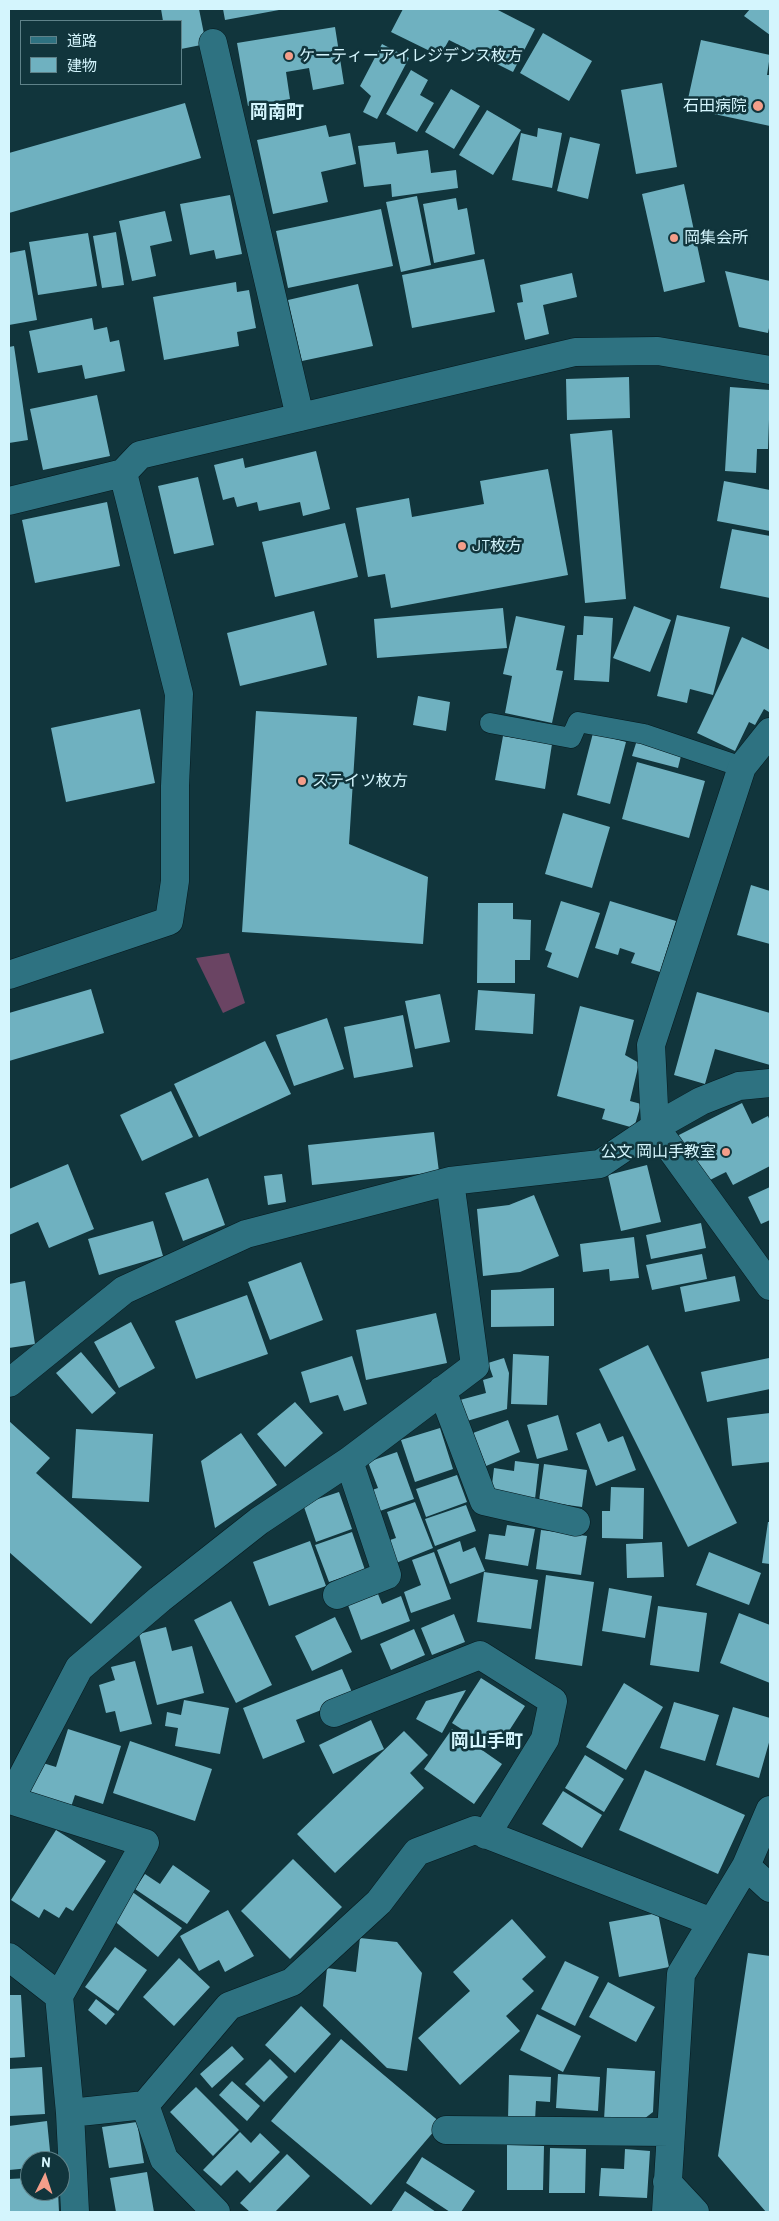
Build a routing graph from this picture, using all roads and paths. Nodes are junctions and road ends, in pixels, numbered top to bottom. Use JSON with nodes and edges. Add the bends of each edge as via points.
{"nodes":[{"id":1,"x":213,"y":43,"type":"dead end"},
{"id":2,"x":770,"y":370,"type":"edge"},
{"id":3,"x":300,"y":417,"type":"junction"},
{"id":4,"x":123,"y":473,"type":"junction"},
{"id":5,"x":9,"y":501,"type":"edge"},
{"id":6,"x":490,"y":723,"type":"dead end"},
{"id":7,"x":770,"y":732,"type":"edge"},
{"id":8,"x":742,"y":768,"type":"junction"},
{"id":9,"x":9,"y":975,"type":"edge"},
{"id":10,"x":770,"y":1083,"type":"edge"},
{"id":11,"x":655,"y":1127,"type":"junction"},
{"id":12,"x":450,"y":1181,"type":"junction"},
{"id":13,"x":770,"y":1286,"type":"edge"},
{"id":14,"x":9,"y":1383,"type":"edge"},
{"id":15,"x":442,"y":1390,"type":"junction"},
{"id":16,"x":349,"y":1461,"type":"junction"},
{"id":17,"x":576,"y":1522,"type":"dead end"},
{"id":18,"x":337,"y":1595,"type":"dead end"},
{"id":19,"x":334,"y":1713,"type":"dead end"},
{"id":20,"x":770,"y":1810,"type":"edge"},
{"id":21,"x":486,"y":1834,"type":"junction"},
{"id":22,"x":746,"y":1866,"type":"junction"},
{"id":23,"x":770,"y":1888,"type":"edge"},
{"id":24,"x":712,"y":1922,"type":"junction"},
{"id":25,"x":9,"y":1957,"type":"edge"},
{"id":26,"x":59,"y":1996,"type":"junction"},
{"id":27,"x":145,"y":2105,"type":"junction"},
{"id":28,"x":70,"y":2113,"type":"junction"},
{"id":29,"x":446,"y":2130,"type":"dead end"},
{"id":30,"x":670,"y":2132,"type":"junction"},
{"id":31,"x":667,"y":2182,"type":"junction"},
{"id":32,"x":76,"y":2212,"type":"edge"},
{"id":33,"x":216,"y":2212,"type":"edge"},
{"id":34,"x":666,"y":2212,"type":"edge"},
{"id":35,"x":695,"y":2212,"type":"edge"}],
"edges":[{"from":1,"to":3,"type":"street"},
{"from":2,"to":3,"type":"street","via":[[658,351],[574,352]]},
{"from":3,"to":4,"type":"street","via":[[140,454]]},
{"from":4,"to":5,"type":"street"},
{"from":4,"to":9,"type":"street","via":[[178,694],[175,881],[169,921]]},
{"from":6,"to":8,"type":"lane","via":[[571,738],[578,722],[644,734]]},
{"from":7,"to":8,"type":"street"},
{"from":8,"to":11,"type":"street","via":[[651,1045]]},
{"from":10,"to":11,"type":"street","via":[[739,1086],[701,1101]]},
{"from":11,"to":12,"type":"street","via":[[600,1164]]},
{"from":11,"to":13,"type":"street"},
{"from":12,"to":14,"type":"street","via":[[246,1234],[124,1290]]},
{"from":12,"to":15,"type":"street","via":[[475,1366]]},
{"from":15,"to":16,"type":"street"},
{"from":15,"to":17,"type":"street","via":[[484,1500]]},
{"from":16,"to":18,"type":"street","via":[[386,1575]]},
{"from":16,"to":26,"type":"street","via":[[259,1521],[79,1668],[10,1800],[145,1843]]},
{"from":19,"to":21,"type":"street","via":[[480,1656],[553,1702],[546,1739]]},
{"from":20,"to":22,"type":"street"},
{"from":21,"to":24,"type":"street"},
{"from":21,"to":27,"type":"street","via":[[475,1830],[417,1852],[379,1902],[292,1982],[229,2006]]},
{"from":22,"to":23,"type":"street"},
{"from":22,"to":24,"type":"street"},
{"from":24,"to":30,"type":"street","via":[[681,1974]]},
{"from":25,"to":26,"type":"street"},
{"from":26,"to":28,"type":"street"},
{"from":27,"to":28,"type":"street"},
{"from":27,"to":33,"type":"street","via":[[164,2159]]},
{"from":28,"to":32,"type":"street"},
{"from":29,"to":30,"type":"street"},
{"from":30,"to":31,"type":"street"},
{"from":31,"to":34,"type":"street"},
{"from":31,"to":35,"type":"street"}]}
